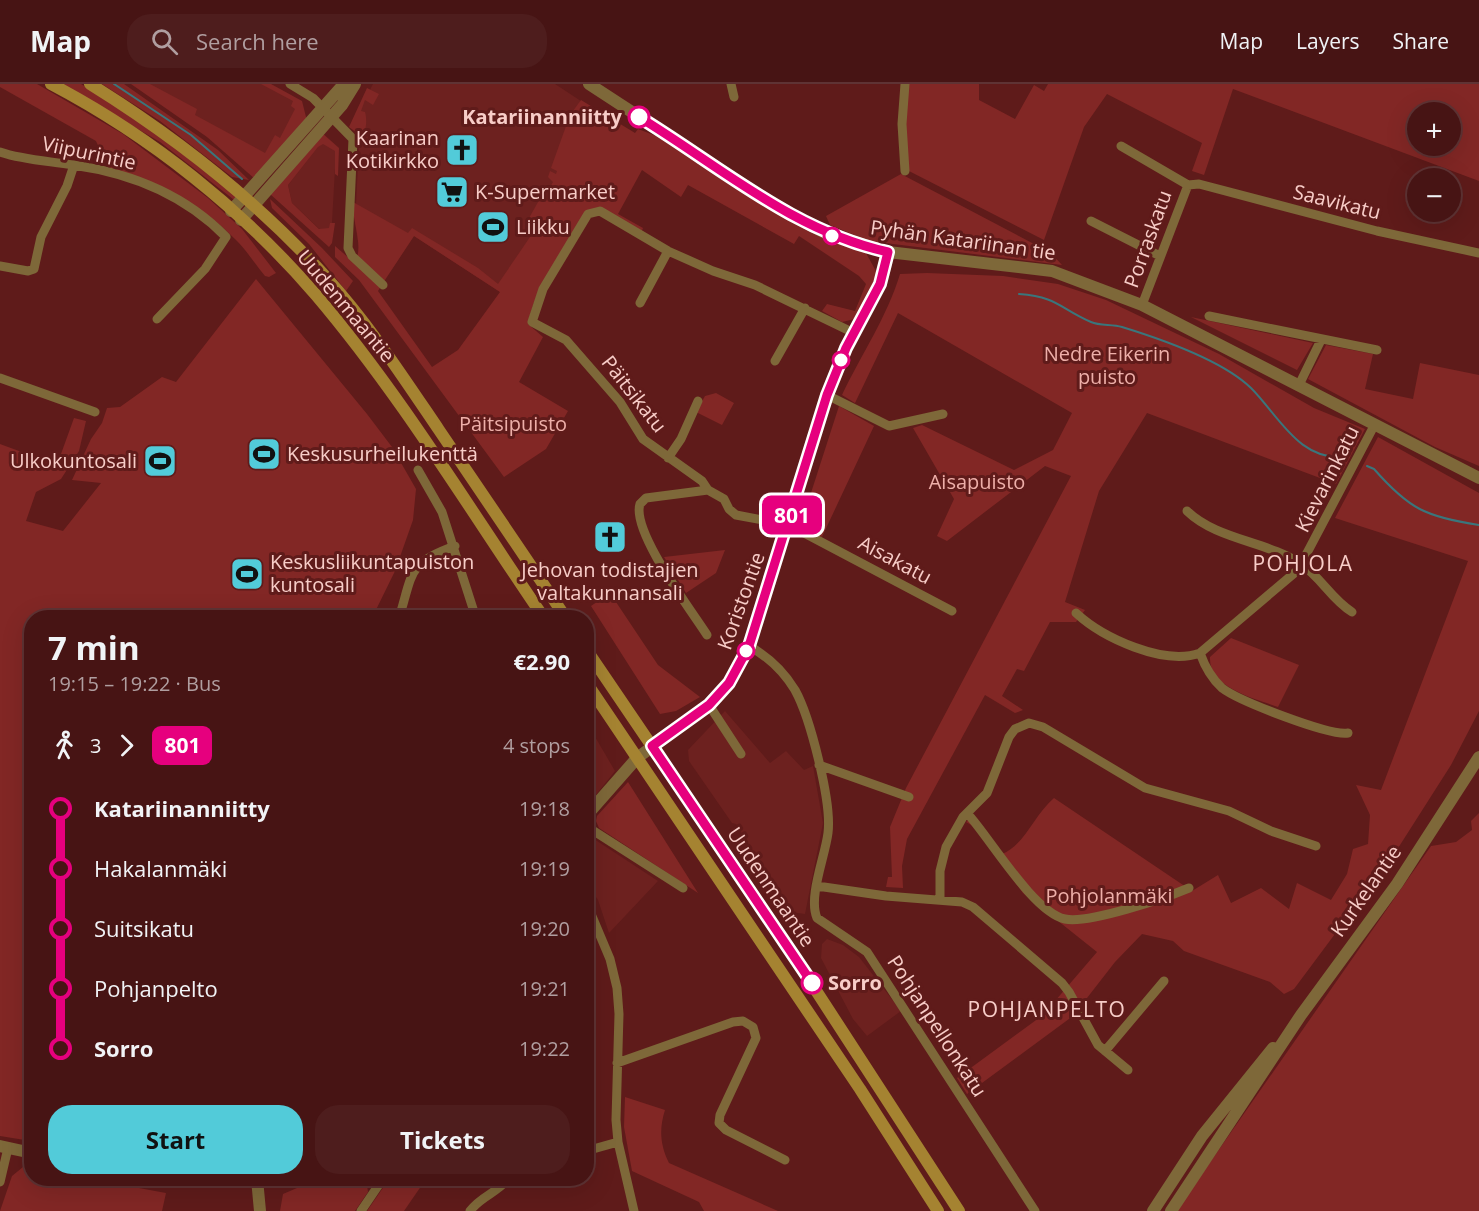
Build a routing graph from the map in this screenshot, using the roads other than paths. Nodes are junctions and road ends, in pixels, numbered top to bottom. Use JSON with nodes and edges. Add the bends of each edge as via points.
{"nodes":[{"id":1,"x":51,"y":84,"type":"edge"},
{"id":2,"x":90,"y":84,"type":"edge"},
{"id":3,"x":290,"y":84,"type":"edge"},
{"id":4,"x":344,"y":84,"type":"edge"},
{"id":5,"x":355,"y":84,"type":"edge"},
{"id":6,"x":589,"y":84,"type":"edge"},
{"id":7,"x":731,"y":84,"type":"edge"},
{"id":8,"x":905,"y":84,"type":"edge"},
{"id":9,"x":734,"y":97,"type":"dead end"},
{"id":10,"x":328,"y":112,"type":"junction"},
{"id":11,"x":1120,"y":146,"type":"dead end"},
{"id":12,"x":0,"y":152,"type":"edge"},
{"id":13,"x":74,"y":165,"type":"junction"},
{"id":14,"x":905,"y":171,"type":"dead end"},
{"id":15,"x":1188,"y":185,"type":"junction"},
{"id":16,"x":249,"y":201,"type":"junction"},
{"id":17,"x":231,"y":211,"type":"junction"},
{"id":18,"x":241,"y":220,"type":"junction"},
{"id":19,"x":1091,"y":221,"type":"dead end"},
{"id":20,"x":668,"y":251,"type":"junction"},
{"id":21,"x":888,"y":252,"type":"junction"},
{"id":22,"x":1479,"y":253,"type":"edge"},
{"id":23,"x":1160,"y":256,"type":"junction"},
{"id":24,"x":0,"y":266,"type":"edge"},
{"id":25,"x":383,"y":285,"type":"dead end"},
{"id":26,"x":640,"y":303,"type":"dead end"},
{"id":27,"x":1142,"y":305,"type":"junction"},
{"id":28,"x":806,"y":309,"type":"junction"},
{"id":29,"x":1209,"y":316,"type":"dead end"},
{"id":30,"x":157,"y":319,"type":"dead end"},
{"id":31,"x":854,"y":333,"type":"junction"},
{"id":32,"x":1321,"y":340,"type":"junction"},
{"id":33,"x":1377,"y":350,"type":"dead end"},
{"id":34,"x":775,"y":361,"type":"dead end"},
{"id":35,"x":0,"y":378,"type":"edge"},
{"id":36,"x":1299,"y":385,"type":"junction"},
{"id":37,"x":827,"y":395,"type":"junction"},
{"id":38,"x":698,"y":401,"type":"dead end"},
{"id":39,"x":95,"y":412,"type":"dead end"},
{"id":40,"x":944,"y":414,"type":"dead end"},
{"id":41,"x":1375,"y":424,"type":"junction"},
{"id":42,"x":668,"y":458,"type":"junction"},
{"id":43,"x":418,"y":470,"type":"dead end"},
{"id":44,"x":1477,"y":476,"type":"edge"},
{"id":45,"x":708,"y":490,"type":"junction"},
{"id":46,"x":1187,"y":512,"type":"dead end"},
{"id":47,"x":789,"y":525,"type":"junction"},
{"id":48,"x":454,"y":546,"type":"junction"},
{"id":49,"x":1303,"y":564,"type":"junction"},
{"id":50,"x":402,"y":610,"type":"edge"},
{"id":51,"x":474,"y":610,"type":"edge"},
{"id":52,"x":538,"y":610,"type":"edge"},
{"id":53,"x":561,"y":610,"type":"edge"},
{"id":54,"x":952,"y":611,"type":"dead end"},
{"id":55,"x":1352,"y":612,"type":"dead end"},
{"id":56,"x":1076,"y":613,"type":"dead end"},
{"id":57,"x":707,"y":635,"type":"dead end"},
{"id":58,"x":749,"y":646,"type":"junction"},
{"id":59,"x":1200,"y":653,"type":"junction"},
{"id":60,"x":594,"y":661,"type":"edge"},
{"id":61,"x":594,"y":694,"type":"edge"},
{"id":62,"x":709,"y":705,"type":"junction"},
{"id":63,"x":1348,"y":733,"type":"dead end"},
{"id":64,"x":652,"y":746,"type":"junction"},
{"id":65,"x":1479,"y":746,"type":"edge"},
{"id":66,"x":741,"y":754,"type":"dead end"},
{"id":67,"x":1479,"y":757,"type":"edge"},
{"id":68,"x":638,"y":758,"type":"junction"},
{"id":69,"x":819,"y":765,"type":"junction"},
{"id":70,"x":1458,"y":787,"type":"junction"},
{"id":71,"x":909,"y":797,"type":"dead end"},
{"id":72,"x":594,"y":807,"type":"edge"},
{"id":73,"x":967,"y":813,"type":"junction"},
{"id":74,"x":594,"y":831,"type":"edge"},
{"id":75,"x":1316,"y":846,"type":"dead end"},
{"id":76,"x":817,"y":886,"type":"junction"},
{"id":77,"x":683,"y":888,"type":"dead end"},
{"id":78,"x":1189,"y":888,"type":"dead end"},
{"id":79,"x":940,"y":899,"type":"junction"},
{"id":80,"x":594,"y":921,"type":"edge"},
{"id":81,"x":1164,"y":981,"type":"dead end"},
{"id":82,"x":1301,"y":1015,"type":"junction"},
{"id":83,"x":1105,"y":1051,"type":"junction"},
{"id":84,"x":617,"y":1063,"type":"junction"},
{"id":85,"x":1128,"y":1070,"type":"dead end"},
{"id":86,"x":618,"y":1142,"type":"junction"},
{"id":87,"x":4,"y":1147,"type":"edge"},
{"id":88,"x":594,"y":1149,"type":"edge"},
{"id":89,"x":24,"y":1151,"type":"edge"},
{"id":90,"x":785,"y":1160,"type":"dead end"},
{"id":91,"x":0,"y":1182,"type":"edge"},
{"id":92,"x":258,"y":1186,"type":"edge"},
{"id":93,"x":378,"y":1186,"type":"edge"},
{"id":94,"x":501,"y":1186,"type":"edge"},
{"id":95,"x":260,"y":1211,"type":"edge"},
{"id":96,"x":361,"y":1211,"type":"edge"},
{"id":97,"x":470,"y":1211,"type":"edge"},
{"id":98,"x":634,"y":1211,"type":"edge"},
{"id":99,"x":938,"y":1211,"type":"edge"},
{"id":100,"x":959,"y":1211,"type":"edge"},
{"id":101,"x":1035,"y":1211,"type":"edge"},
{"id":102,"x":1153,"y":1211,"type":"edge"},
{"id":103,"x":1171,"y":1211,"type":"edge"}],
"edges":[{"from":1,"to":17,"type":"main road","name":"Uudenmaantie","via":[[163,153]]},
{"from":2,"to":16,"type":"main road","name":"Uudenmaantie","via":[[181,144]]},
{"from":3,"to":10,"type":"street"},
{"from":4,"to":10,"type":"street"},
{"from":5,"to":10,"type":"street"},
{"from":6,"to":21,"type":"street","name":"Pyhän Katariinan tie","via":[[809,226],[860,246]]},
{"from":7,"to":9,"type":"street"},
{"from":8,"to":14,"type":"street"},
{"from":10,"to":16,"type":"street"},
{"from":10,"to":25,"type":"street","via":[[353,139],[348,248]]},
{"from":11,"to":15,"type":"street"},
{"from":12,"to":13,"type":"street","name":"Viipurintie"},
{"from":13,"to":24,"type":"street","via":[[41,237],[34,268],[28,271]]},
{"from":13,"to":30,"type":"street","name":"Viipurintie","via":[[128,177],[164,192],[214,224],[226,237],[205,269]]},
{"from":15,"to":22,"type":"street","name":"Saavikatu","via":[[1199,184],[1384,233]]},
{"from":15,"to":23,"type":"street","name":"Porraskatu"},
{"from":16,"to":17,"type":"street"},
{"from":16,"to":18,"type":"street"},
{"from":16,"to":53,"type":"main road","name":"Uudenmaantie","via":[[326,277],[367,328]]},
{"from":17,"to":18,"type":"main road","name":"Uudenmaantie"},
{"from":18,"to":52,"type":"main road","name":"Uudenmaantie","via":[[292,270],[351,338]]},
{"from":19,"to":23,"type":"street"},
{"from":20,"to":26,"type":"street"},
{"from":20,"to":28,"type":"street"},
{"from":20,"to":42,"type":"street","name":"Päitsikatu","via":[[604,213],[592,212],[543,289],[532,322],[558,333],[572,346],[620,402],[643,439]]},
{"from":21,"to":27,"type":"street","name":"Pyhän Katariinan tie","via":[[1052,271]]},
{"from":21,"to":31,"type":"street","name":"Koristontie","via":[[880,284]]},
{"from":23,"to":27,"type":"street","name":"Porraskatu"},
{"from":27,"to":36,"type":"street","name":"Pyhän Katariinan tie"},
{"from":28,"to":31,"type":"street"},
{"from":28,"to":34,"type":"street"},
{"from":29,"to":32,"type":"street"},
{"from":31,"to":37,"type":"street","name":"Koristontie"},
{"from":32,"to":33,"type":"street"},
{"from":32,"to":36,"type":"street"},
{"from":35,"to":39,"type":"street"},
{"from":36,"to":41,"type":"street","name":"Pyhän Katariinan tie"},
{"from":37,"to":40,"type":"street","via":[[889,426]]},
{"from":37,"to":47,"type":"street","name":"Koristontie"},
{"from":38,"to":42,"type":"street"},
{"from":41,"to":44,"type":"street","name":"Pyhän Katariinan tie"},
{"from":41,"to":49,"type":"street","name":"Kievarinkatu"},
{"from":42,"to":45,"type":"street","name":"Päitsikatu","via":[[702,481]]},
{"from":43,"to":48,"type":"street","via":[[442,512]]},
{"from":45,"to":47,"type":"street","name":"Päitsikatu","via":[[736,515]]},
{"from":45,"to":57,"type":"street","via":[[651,496],[638,508],[657,557]]},
{"from":46,"to":49,"type":"street","via":[[1202,523]]},
{"from":47,"to":54,"type":"street","name":"Aisakatu"},
{"from":47,"to":58,"type":"street","name":"Koristontie"},
{"from":48,"to":50,"type":"street","via":[[430,555],[417,566]]},
{"from":48,"to":51,"type":"street"},
{"from":49,"to":55,"type":"street","via":[[1335,600]]},
{"from":49,"to":59,"type":"street","name":"Kievarinkatu"},
{"from":56,"to":59,"type":"street","via":[[1101,632],[1161,655],[1181,657]]},
{"from":58,"to":62,"type":"street","name":"Koristontie","via":[[729,683]]},
{"from":58,"to":69,"type":"street","name":"Pohjanpellonkatu","via":[[767,658],[795,691]]},
{"from":59,"to":63,"type":"street","via":[[1207,671],[1230,693],[1325,731]]},
{"from":60,"to":64,"type":"main road","name":"Uudenmaantie"},
{"from":61,"to":68,"type":"main road","name":"Uudenmaantie"},
{"from":62,"to":64,"type":"street","name":"Koristontie"},
{"from":62,"to":66,"type":"street"},
{"from":64,"to":68,"type":"street","name":"Koristontie"},
{"from":64,"to":100,"type":"main road","name":"Uudenmaantie"},
{"from":65,"to":70,"type":"street","name":"Kurkelantie"},
{"from":67,"to":70,"type":"street","name":"Kurkelantie"},
{"from":68,"to":72,"type":"street","name":"Koristontie"},
{"from":68,"to":99,"type":"main road","name":"Uudenmaantie"},
{"from":69,"to":71,"type":"street"},
{"from":69,"to":76,"type":"street","name":"Pohjanpellonkatu","via":[[829,825]]},
{"from":70,"to":82,"type":"street","name":"Kurkelantie","via":[[1397,884]]},
{"from":73,"to":75,"type":"street","via":[[987,793],[1009,737],[1021,725],[1035,723],[1145,788],[1229,811]]},
{"from":73,"to":78,"type":"street","via":[[1030,894],[1047,910],[1065,919],[1102,916]]},
{"from":73,"to":79,"type":"street","via":[[954,829],[942,860]]},
{"from":74,"to":77,"type":"street"},
{"from":76,"to":79,"type":"street"},
{"from":76,"to":101,"type":"street","name":"Pohjanpellonkatu","via":[[813,907],[817,918],[867,952]]},
{"from":79,"to":83,"type":"street","via":[[973,907],[1062,983],[1092,1037]]},
{"from":80,"to":84,"type":"street","via":[[617,988]]},
{"from":81,"to":83,"type":"street"},
{"from":82,"to":102,"type":"street","name":"Kurkelantie","via":[[1227,1103]]},
{"from":82,"to":103,"type":"street","name":"Kurkelantie"},
{"from":83,"to":85,"type":"street"},
{"from":84,"to":86,"type":"street"},
{"from":84,"to":90,"type":"street","via":[[733,1022],[747,1023],[753,1027],[756,1038],[719,1123]]},
{"from":86,"to":88,"type":"street"},
{"from":86,"to":98,"type":"street"},
{"from":87,"to":89,"type":"street"},
{"from":87,"to":91,"type":"street"},
{"from":92,"to":95,"type":"street"},
{"from":93,"to":96,"type":"street"},
{"from":94,"to":97,"type":"street","via":[[481,1197]]}]}
